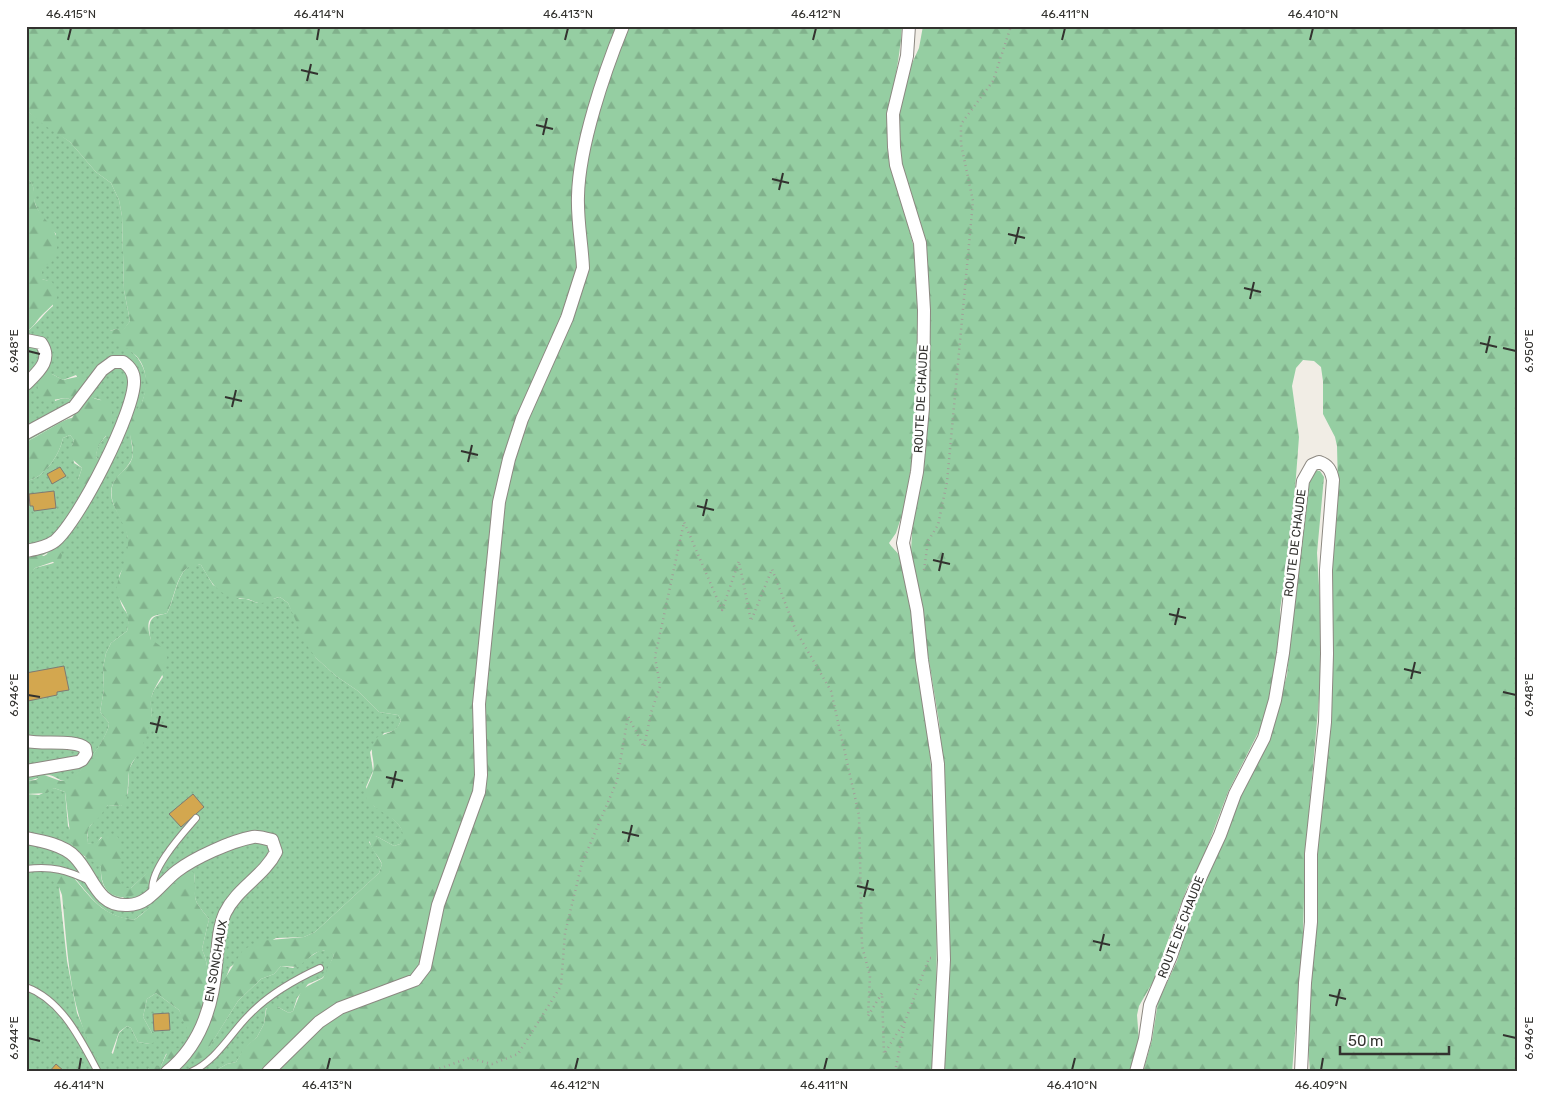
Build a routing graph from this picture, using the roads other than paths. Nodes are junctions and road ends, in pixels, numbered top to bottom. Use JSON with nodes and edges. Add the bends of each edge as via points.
{"nodes":[{"id":1,"x":623,"y":26,"type":"edge"},
{"id":2,"x":910,"y":26,"type":"edge"},
{"id":3,"x":26,"y":340,"type":"edge"},
{"id":4,"x":26,"y":384,"type":"edge"},
{"id":5,"x":26,"y":432,"type":"edge"},
{"id":6,"x":26,"y":551,"type":"edge"},
{"id":7,"x":26,"y":741,"type":"edge"},
{"id":8,"x":26,"y":771,"type":"edge"},
{"id":9,"x":196,"y":818,"type":"dead end"},
{"id":10,"x":26,"y":838,"type":"edge"},
{"id":11,"x":26,"y":869,"type":"edge"},
{"id":12,"x":92,"y":882,"type":"junction"},
{"id":13,"x":150,"y":896,"type":"junction"},
{"id":14,"x":320,"y":968,"type":"dead end"},
{"id":15,"x":26,"y":987,"type":"edge"},
{"id":16,"x":98,"y":1072,"type":"edge"},
{"id":17,"x":167,"y":1072,"type":"edge"},
{"id":18,"x":191,"y":1072,"type":"edge"},
{"id":19,"x":268,"y":1072,"type":"edge"},
{"id":20,"x":938,"y":1072,"type":"edge"},
{"id":21,"x":1136,"y":1072,"type":"edge"},
{"id":22,"x":1301,"y":1072,"type":"edge"}],
"edges":[{"from":1,"to":19,"type":"street","via":[[593,115],[582,161],[578,194],[583,268],[567,318],[522,419],[499,502],[479,704],[479,792],[438,905],[425,967],[415,980],[407,984],[340,1008],[306,1033]]},
{"from":2,"to":20,"type":"street","name":"ROUTE DE CHAUDE","via":[[907,56],[893,114],[894,147],[896,165],[920,243],[924,310],[923,398],[917,472],[903,543],[917,610],[938,764],[944,960]]},
{"from":3,"to":4,"type":"street","via":[[41,343],[46,353],[44,365]]},
{"from":5,"to":6,"type":"street","via":[[74,407],[102,370],[113,362],[122,362],[132,372],[131,397],[99,475],[61,535],[51,544]]},
{"from":7,"to":8,"type":"street","via":[[76,743],[85,748],[86,754],[78,762]]},
{"from":9,"to":13,"type":"lane","via":[[162,862],[154,877]]},
{"from":10,"to":12,"type":"street","via":[[68,851],[76,857]]},
{"from":11,"to":12,"type":"lane","via":[[52,867]]},
{"from":12,"to":13,"type":"street","via":[[99,895],[117,904],[128,905]]},
{"from":13,"to":17,"type":"street","name":"EN SONCHAUX","via":[[188,863],[254,837],[272,840],[276,852],[268,867],[239,892],[224,914],[211,1001],[191,1048]]},
{"from":14,"to":18,"type":"lane","via":[[289,983],[249,1014],[223,1047]]},
{"from":15,"to":16,"type":"lane","via":[[52,1002],[68,1021]]},
{"from":21,"to":22,"type":"street","name":"ROUTE DE CHAUDE","via":[[1150,1005],[1238,785],[1264,738],[1283,653],[1302,481],[1312,465],[1319,462],[1331,470],[1333,480],[1326,570],[1325,722],[1311,854],[1311,922]]}]}
